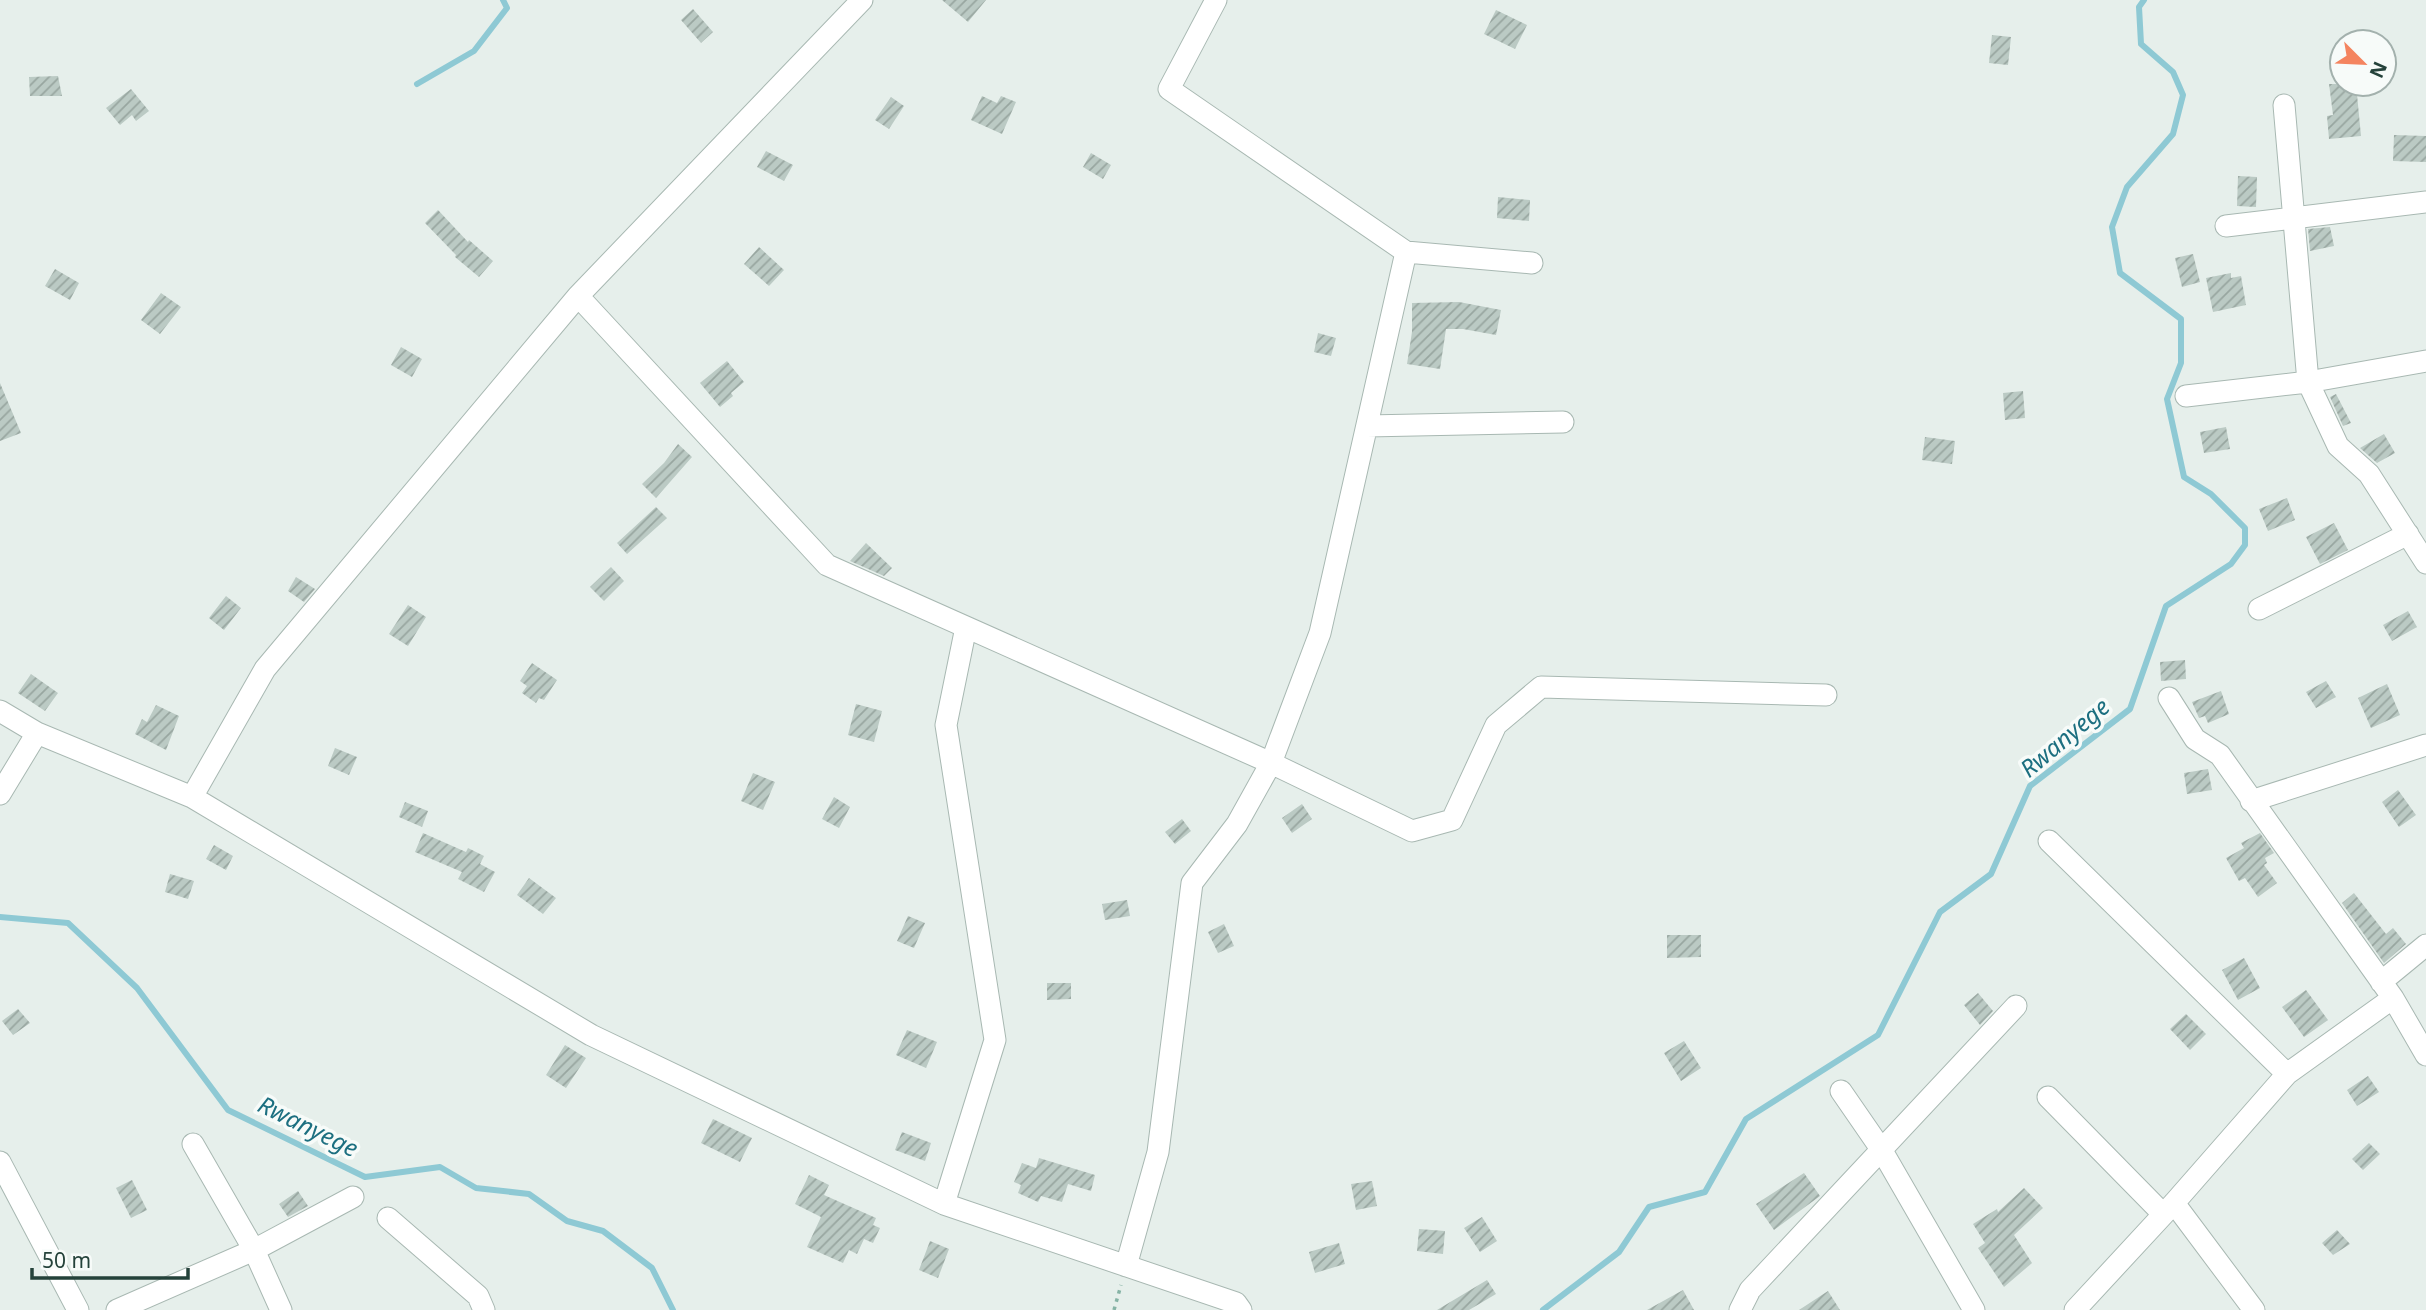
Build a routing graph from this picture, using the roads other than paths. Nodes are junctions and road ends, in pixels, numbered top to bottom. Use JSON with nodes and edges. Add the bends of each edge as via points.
{"nodes":[{"id":1,"x":862,"y":0,"type":"edge"},
{"id":2,"x":1216,"y":0,"type":"edge"},
{"id":3,"x":2284,"y":105,"type":"dead end"},
{"id":4,"x":2426,"y":202,"type":"edge"},
{"id":5,"x":2294,"y":218,"type":"junction"},
{"id":6,"x":2225,"y":226,"type":"dead end"},
{"id":7,"x":1406,"y":252,"type":"junction"},
{"id":8,"x":1532,"y":262,"type":"dead end"},
{"id":9,"x":578,"y":296,"type":"junction"},
{"id":10,"x":2426,"y":361,"type":"edge"},
{"id":11,"x":2308,"y":382,"type":"junction"},
{"id":12,"x":2186,"y":396,"type":"dead end"},
{"id":13,"x":1563,"y":422,"type":"dead end"},
{"id":14,"x":1367,"y":426,"type":"junction"},
{"id":15,"x":2408,"y":534,"type":"junction"},
{"id":16,"x":2426,"y":563,"type":"edge"},
{"id":17,"x":2259,"y":609,"type":"dead end"},
{"id":18,"x":966,"y":627,"type":"junction"},
{"id":19,"x":1826,"y":695,"type":"dead end"},
{"id":20,"x":2169,"y":698,"type":"dead end"},
{"id":21,"x":0,"y":711,"type":"edge"},
{"id":22,"x":37,"y":733,"type":"junction"},
{"id":23,"x":2426,"y":745,"type":"edge"},
{"id":24,"x":1271,"y":763,"type":"junction"},
{"id":25,"x":0,"y":794,"type":"edge"},
{"id":26,"x":192,"y":797,"type":"junction"},
{"id":27,"x":2251,"y":801,"type":"junction"},
{"id":28,"x":2049,"y":841,"type":"dead end"},
{"id":29,"x":2426,"y":945,"type":"edge"},
{"id":30,"x":2387,"y":990,"type":"junction"},
{"id":31,"x":2016,"y":1006,"type":"dead end"},
{"id":32,"x":2426,"y":1055,"type":"edge"},
{"id":33,"x":2287,"y":1074,"type":"junction"},
{"id":34,"x":1841,"y":1091,"type":"dead end"},
{"id":35,"x":2048,"y":1097,"type":"dead end"},
{"id":36,"x":193,"y":1144,"type":"dead end"},
{"id":37,"x":1881,"y":1149,"type":"junction"},
{"id":38,"x":0,"y":1162,"type":"edge"},
{"id":39,"x":353,"y":1197,"type":"dead end"},
{"id":40,"x":944,"y":1204,"type":"junction"},
{"id":41,"x":2168,"y":1208,"type":"junction"},
{"id":42,"x":388,"y":1218,"type":"dead end"},
{"id":43,"x":254,"y":1250,"type":"junction"},
{"id":44,"x":1126,"y":1266,"type":"junction"},
{"id":45,"x":1750,"y":1290,"type":"junction"},
{"id":46,"x":481,"y":1303,"type":"edge"},
{"id":47,"x":78,"y":1310,"type":"edge"},
{"id":48,"x":117,"y":1310,"type":"edge"},
{"id":49,"x":281,"y":1310,"type":"edge"},
{"id":50,"x":1241,"y":1310,"type":"edge"},
{"id":51,"x":1740,"y":1310,"type":"edge"},
{"id":52,"x":1762,"y":1310,"type":"edge"},
{"id":53,"x":1974,"y":1310,"type":"edge"},
{"id":54,"x":2075,"y":1310,"type":"edge"},
{"id":55,"x":2254,"y":1310,"type":"edge"}],
"edges":[{"from":1,"to":9,"type":"street"},
{"from":2,"to":7,"type":"street","via":[[1168,89]]},
{"from":3,"to":5,"type":"street"},
{"from":4,"to":5,"type":"street"},
{"from":5,"to":6,"type":"street"},
{"from":5,"to":11,"type":"street"},
{"from":7,"to":8,"type":"street"},
{"from":7,"to":14,"type":"street"},
{"from":9,"to":18,"type":"street","via":[[827,565]]},
{"from":9,"to":26,"type":"street","via":[[265,669]]},
{"from":10,"to":11,"type":"street"},
{"from":11,"to":12,"type":"street"},
{"from":11,"to":15,"type":"street","via":[[2338,446],[2369,474]]},
{"from":13,"to":14,"type":"street"},
{"from":14,"to":24,"type":"street","via":[[1320,633]]},
{"from":15,"to":16,"type":"street"},
{"from":15,"to":17,"type":"street"},
{"from":18,"to":24,"type":"street"},
{"from":18,"to":40,"type":"street","via":[[946,725],[995,1040]]},
{"from":19,"to":24,"type":"street","via":[[1541,687],[1496,725],[1452,820],[1412,831]]},
{"from":20,"to":27,"type":"street","via":[[2195,739],[2220,755]]},
{"from":21,"to":22,"type":"street"},
{"from":22,"to":25,"type":"street"},
{"from":22,"to":26,"type":"street"},
{"from":23,"to":27,"type":"street"},
{"from":24,"to":44,"type":"street","via":[[1237,824],[1192,883],[1158,1152]]},
{"from":26,"to":40,"type":"street","via":[[591,1035]]},
{"from":27,"to":30,"type":"street"},
{"from":28,"to":33,"type":"street"},
{"from":29,"to":30,"type":"street"},
{"from":30,"to":32,"type":"street"},
{"from":30,"to":33,"type":"street"},
{"from":31,"to":37,"type":"street"},
{"from":33,"to":41,"type":"street"},
{"from":34,"to":37,"type":"street"},
{"from":35,"to":41,"type":"street"},
{"from":36,"to":43,"type":"street"},
{"from":37,"to":45,"type":"street"},
{"from":37,"to":53,"type":"street"},
{"from":38,"to":47,"type":"street"},
{"from":39,"to":43,"type":"street"},
{"from":40,"to":44,"type":"street"},
{"from":41,"to":54,"type":"street"},
{"from":41,"to":55,"type":"street"},
{"from":42,"to":46,"type":"street"},
{"from":43,"to":48,"type":"street"},
{"from":43,"to":49,"type":"street"},
{"from":44,"to":50,"type":"street","via":[[1236,1303]]},
{"from":45,"to":51,"type":"street"},
{"from":45,"to":52,"type":"street"}]}
